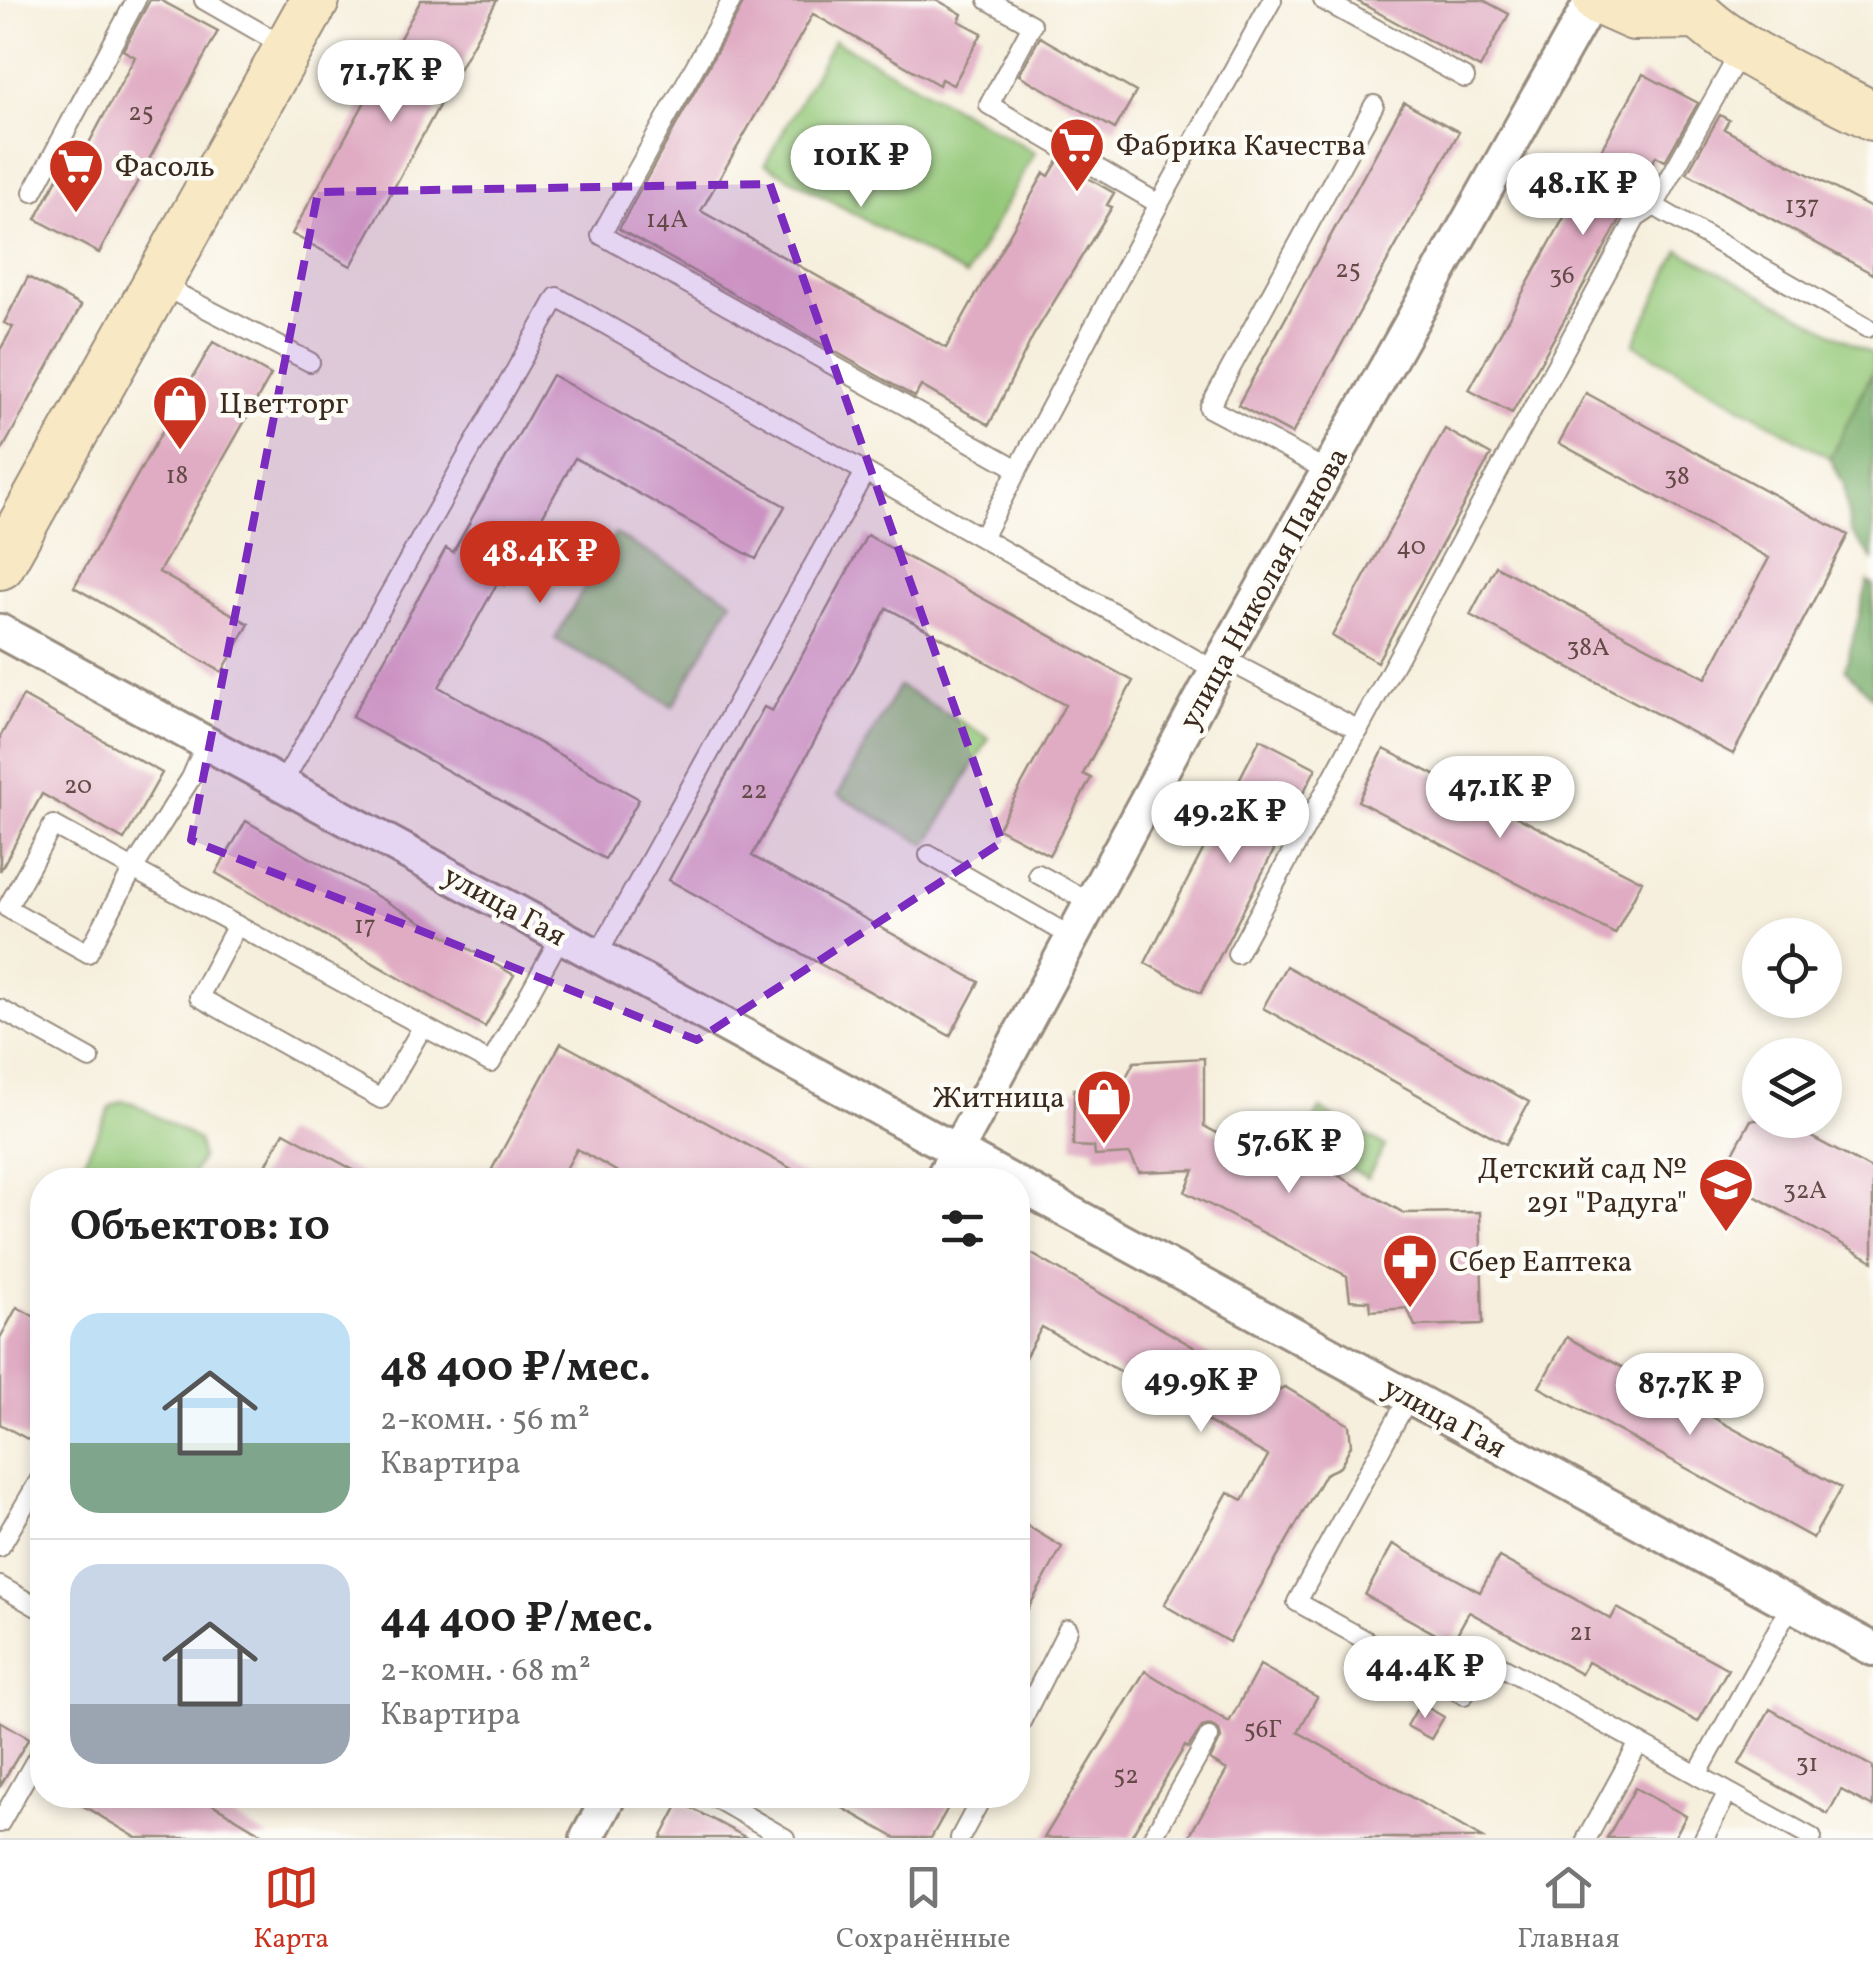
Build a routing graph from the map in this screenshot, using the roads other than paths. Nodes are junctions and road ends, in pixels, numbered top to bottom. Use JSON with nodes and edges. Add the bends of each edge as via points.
{"nodes":[{"id":1,"x":136,"y":0,"type":"edge"},
{"id":2,"x":204,"y":0,"type":"edge"},
{"id":3,"x":315,"y":0,"type":"edge"},
{"id":4,"x":732,"y":0,"type":"edge"},
{"id":5,"x":988,"y":0,"type":"edge"},
{"id":6,"x":1272,"y":0,"type":"edge"},
{"id":7,"x":1323,"y":0,"type":"edge"},
{"id":8,"x":1595,"y":0,"type":"edge"},
{"id":9,"x":1691,"y":8,"type":"edge"},
{"id":10,"x":1743,"y":46,"type":"junction"},
{"id":11,"x":289,"y":48,"type":"junction"},
{"id":12,"x":1464,"y":78,"type":"dead end"},
{"id":13,"x":1374,"y":104,"type":"dead end"},
{"id":14,"x":1873,"y":116,"type":"edge"},
{"id":15,"x":33,"y":192,"type":"dead end"},
{"id":16,"x":1159,"y":204,"type":"junction"},
{"id":17,"x":1654,"y":206,"type":"junction"},
{"id":18,"x":158,"y":284,"type":"junction"},
{"id":19,"x":1868,"y":328,"type":"dead end"},
{"id":20,"x":310,"y":362,"type":"dead end"},
{"id":21,"x":1018,"y":469,"type":"junction"},
{"id":22,"x":1328,"y":471,"type":"junction"},
{"id":23,"x":865,"y":472,"type":"junction"},
{"id":24,"x":982,"y":538,"type":"junction"},
{"id":25,"x":0,"y":566,"type":"edge"},
{"id":26,"x":0,"y":631,"type":"edge"},
{"id":27,"x":1220,"y":664,"type":"junction"},
{"id":28,"x":1358,"y":730,"type":"junction"},
{"id":29,"x":206,"y":743,"type":"junction"},
{"id":30,"x":282,"y":784,"type":"junction"},
{"id":31,"x":928,"y":856,"type":"dead end"},
{"id":32,"x":133,"y":869,"type":"junction"},
{"id":33,"x":1038,"y":874,"type":"dead end"},
{"id":34,"x":1091,"y":903,"type":"junction"},
{"id":35,"x":237,"y":926,"type":"junction"},
{"id":36,"x":560,"y":936,"type":"junction"},
{"id":37,"x":1072,"y":937,"type":"junction"},
{"id":38,"x":1237,"y":954,"type":"dead end"},
{"id":39,"x":597,"y":956,"type":"junction"},
{"id":40,"x":0,"y":1010,"type":"edge"},
{"id":41,"x":423,"y":1026,"type":"junction"},
{"id":42,"x":90,"y":1059,"type":"dead end"},
{"id":43,"x":949,"y":1166,"type":"edge"},
{"id":44,"x":1030,"y":1191,"type":"edge"},
{"id":45,"x":1409,"y":1398,"type":"junction"},
{"id":46,"x":30,"y":1495,"type":"edge"},
{"id":47,"x":0,"y":1547,"type":"edge"},
{"id":48,"x":0,"y":1586,"type":"edge"},
{"id":49,"x":30,"y":1603,"type":"edge"},
{"id":50,"x":1790,"y":1605,"type":"junction"},
{"id":51,"x":1068,"y":1629,"type":"dead end"},
{"id":52,"x":1873,"y":1650,"type":"edge"},
{"id":53,"x":1030,"y":1704,"type":"edge"},
{"id":54,"x":1208,"y":1737,"type":"dead end"},
{"id":55,"x":1639,"y":1742,"type":"junction"},
{"id":56,"x":30,"y":1770,"type":"edge"},
{"id":57,"x":1697,"y":1775,"type":"junction"},
{"id":58,"x":1728,"y":1792,"type":"junction"},
{"id":59,"x":603,"y":1808,"type":"edge"},
{"id":60,"x":733,"y":1808,"type":"edge"},
{"id":61,"x":976,"y":1808,"type":"edge"},
{"id":62,"x":0,"y":1823,"type":"edge"},
{"id":63,"x":586,"y":1838,"type":"edge"},
{"id":64,"x":785,"y":1838,"type":"edge"},
{"id":65,"x":960,"y":1838,"type":"edge"},
{"id":66,"x":1152,"y":1838,"type":"edge"},
{"id":67,"x":1587,"y":1838,"type":"edge"},
{"id":68,"x":1704,"y":1838,"type":"edge"},
{"id":69,"x":1812,"y":1838,"type":"edge"}],
"edges":[{"from":1,"to":15,"type":"lane"},
{"from":2,"to":11,"type":"lane"},
{"from":3,"to":11,"type":"main road"},
{"from":4,"to":21,"type":"lane","via":[[601,235]]},
{"from":5,"to":16,"type":"lane","via":[[1032,24],[989,106]]},
{"from":6,"to":16,"type":"lane"},
{"from":7,"to":12,"type":"lane"},
{"from":8,"to":9,"type":"main road","via":[[1634,16]]},
{"from":8,"to":22,"type":"street","name":"улица Николая Панова"},
{"from":9,"to":10,"type":"main road"},
{"from":10,"to":14,"type":"main road"},
{"from":10,"to":17,"type":"lane"},
{"from":11,"to":18,"type":"main road"},
{"from":13,"to":22,"type":"lane","via":[[1209,408]]},
{"from":16,"to":21,"type":"lane"},
{"from":17,"to":19,"type":"lane"},
{"from":17,"to":28,"type":"lane","via":[[1636,218]]},
{"from":18,"to":20,"type":"lane"},
{"from":18,"to":25,"type":"main road"},
{"from":21,"to":24,"type":"lane"},
{"from":22,"to":27,"type":"street","name":"улица Николая Панова"},
{"from":23,"to":24,"type":"lane"},
{"from":23,"to":30,"type":"lane","via":[[557,297]]},
{"from":23,"to":39,"type":"lane"},
{"from":24,"to":27,"type":"lane"},
{"from":26,"to":29,"type":"street","name":"улица Гая"},
{"from":27,"to":28,"type":"lane"},
{"from":27,"to":34,"type":"street","name":"улица Николая Панова"},
{"from":28,"to":38,"type":"lane"},
{"from":29,"to":30,"type":"street","name":"улица Гая"},
{"from":29,"to":32,"type":"lane","via":[[192,778]]},
{"from":30,"to":36,"type":"street","name":"улица Гая"},
{"from":31,"to":37,"type":"lane"},
{"from":32,"to":32,"type":"lane","via":[[88,953],[7,908],[52,825]]},
{"from":32,"to":35,"type":"lane"},
{"from":33,"to":34,"type":"lane"},
{"from":34,"to":37,"type":"street","name":"улица Николая Панова"},
{"from":35,"to":41,"type":"lane"},
{"from":35,"to":41,"type":"lane","via":[[199,996],[382,1099]]},
{"from":36,"to":39,"type":"street","name":"улица Гая"},
{"from":36,"to":41,"type":"lane","via":[[491,1064]]},
{"from":37,"to":43,"type":"street","name":"улица Николая Панова"},
{"from":39,"to":43,"type":"street","name":"улица Гая"},
{"from":40,"to":42,"type":"lane"},
{"from":44,"to":45,"type":"street","name":"улица Гая"},
{"from":45,"to":50,"type":"street","name":"улица Гая"},
{"from":45,"to":55,"type":"lane","via":[[1297,1602],[1464,1695],[1485,1658]]},
{"from":46,"to":47,"type":"lane"},
{"from":48,"to":49,"type":"lane"},
{"from":50,"to":52,"type":"street","name":"улица Гая"},
{"from":50,"to":57,"type":"lane"},
{"from":51,"to":53,"type":"lane"},
{"from":54,"to":66,"type":"lane"},
{"from":55,"to":57,"type":"lane"},
{"from":55,"to":67,"type":"lane"},
{"from":56,"to":62,"type":"lane"},
{"from":57,"to":58,"type":"lane"},
{"from":58,"to":68,"type":"lane"},
{"from":58,"to":69,"type":"lane"},
{"from":59,"to":63,"type":"street"},
{"from":60,"to":64,"type":"lane"},
{"from":61,"to":65,"type":"lane"}]}
